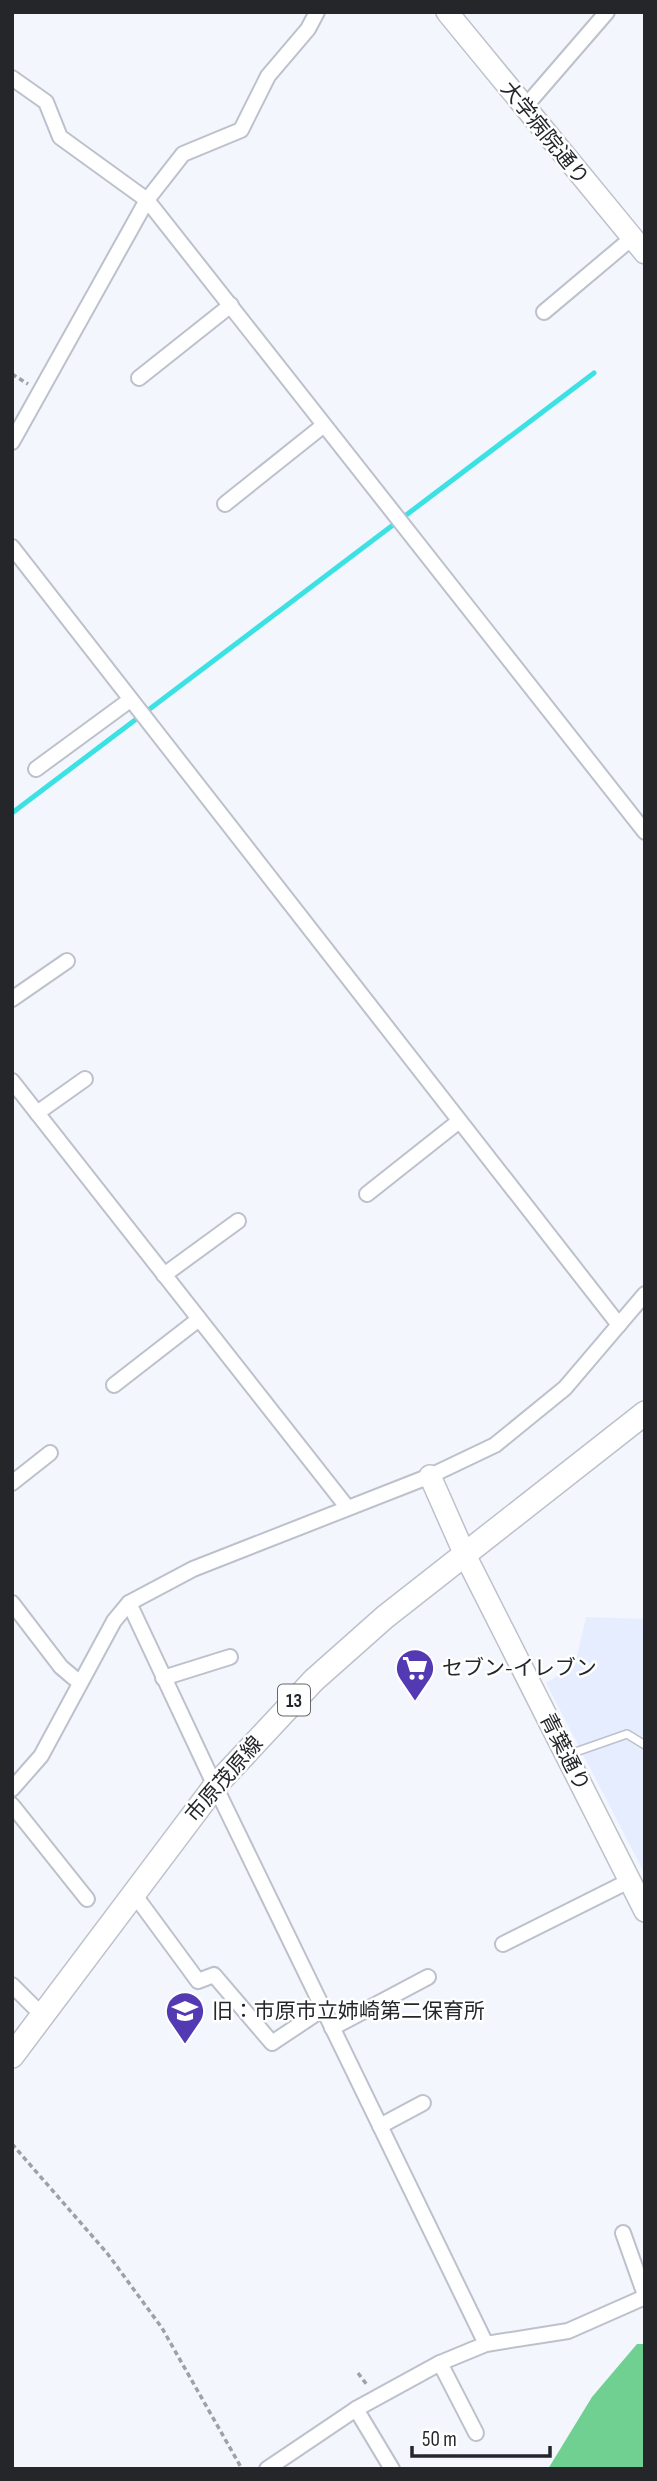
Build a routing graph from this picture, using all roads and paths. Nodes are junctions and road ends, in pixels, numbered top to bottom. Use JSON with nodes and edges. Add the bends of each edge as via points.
{"nodes":[{"id":1,"x":317,"y":12,"type":"edge"},
{"id":2,"x":447,"y":12,"type":"edge"},
{"id":3,"x":607,"y":12,"type":"edge"},
{"id":4,"x":12,"y":78,"type":"edge"},
{"id":5,"x":524,"y":108,"type":"junction"},
{"id":6,"x":147,"y":200,"type":"junction"},
{"id":7,"x":639,"y":246,"type":"edge"},
{"id":8,"x":231,"y":305,"type":"junction"},
{"id":9,"x":544,"y":312,"type":"dead end"},
{"id":10,"x":139,"y":378,"type":"dead end"},
{"id":11,"x":324,"y":425,"type":"junction"},
{"id":12,"x":12,"y":442,"type":"edge"},
{"id":13,"x":225,"y":505,"type":"dead end"},
{"id":14,"x":12,"y":547,"type":"edge"},
{"id":15,"x":130,"y":700,"type":"junction"},
{"id":16,"x":36,"y":769,"type":"dead end"},
{"id":17,"x":645,"y":832,"type":"edge"},
{"id":18,"x":67,"y":961,"type":"dead end"},
{"id":19,"x":12,"y":999,"type":"edge"},
{"id":20,"x":85,"y":1079,"type":"dead end"},
{"id":21,"x":12,"y":1082,"type":"edge"},
{"id":22,"x":37,"y":1113,"type":"junction"},
{"id":23,"x":458,"y":1122,"type":"junction"},
{"id":24,"x":367,"y":1194,"type":"dead end"},
{"id":25,"x":238,"y":1221,"type":"dead end"},
{"id":26,"x":164,"y":1275,"type":"junction"},
{"id":27,"x":645,"y":1294,"type":"edge"},
{"id":28,"x":199,"y":1319,"type":"junction"},
{"id":29,"x":619,"y":1325,"type":"junction"},
{"id":30,"x":114,"y":1385,"type":"dead end"},
{"id":31,"x":645,"y":1413,"type":"edge"},
{"id":32,"x":50,"y":1453,"type":"dead end"},
{"id":33,"x":430,"y":1476,"type":"junction"},
{"id":34,"x":12,"y":1483,"type":"edge"},
{"id":35,"x":347,"y":1507,"type":"junction"},
{"id":36,"x":465,"y":1555,"type":"junction"},
{"id":37,"x":12,"y":1603,"type":"edge"},
{"id":38,"x":130,"y":1603,"type":"junction"},
{"id":39,"x":230,"y":1657,"type":"dead end"},
{"id":40,"x":163,"y":1678,"type":"junction"},
{"id":41,"x":80,"y":1683,"type":"junction"},
{"id":42,"x":645,"y":1745,"type":"edge"},
{"id":43,"x":566,"y":1755,"type":"junction"},
{"id":44,"x":215,"y":1786,"type":"junction"},
{"id":45,"x":12,"y":1789,"type":"edge"},
{"id":46,"x":12,"y":1805,"type":"edge"},
{"id":47,"x":629,"y":1881,"type":"junction"},
{"id":48,"x":134,"y":1894,"type":"junction"},
{"id":49,"x":87,"y":1899,"type":"dead end"},
{"id":50,"x":645,"y":1911,"type":"edge"},
{"id":51,"x":503,"y":1944,"type":"dead end"},
{"id":52,"x":428,"y":1976,"type":"dead end"},
{"id":53,"x":12,"y":1985,"type":"edge"},
{"id":54,"x":323,"y":2009,"type":"junction"},
{"id":55,"x":43,"y":2016,"type":"junction"},
{"id":56,"x":332,"y":2028,"type":"junction"},
{"id":57,"x":12,"y":2056,"type":"edge"},
{"id":58,"x":423,"y":2103,"type":"dead end"},
{"id":59,"x":380,"y":2126,"type":"junction"},
{"id":60,"x":12,"y":2144,"type":"edge"},
{"id":61,"x":623,"y":2232,"type":"dead end"},
{"id":62,"x":645,"y":2296,"type":"edge"},
{"id":63,"x":486,"y":2344,"type":"junction"},
{"id":64,"x":440,"y":2363,"type":"junction"},
{"id":65,"x":356,"y":2409,"type":"junction"},
{"id":66,"x":476,"y":2433,"type":"dead end"},
{"id":67,"x":242,"y":2469,"type":"edge"},
{"id":68,"x":268,"y":2469,"type":"edge"},
{"id":69,"x":392,"y":2469,"type":"edge"}],
"edges":[{"from":1,"to":6,"type":"street","via":[[268,76],[241,130],[183,153]]},
{"from":2,"to":5,"type":"street","name":"大学病院通り"},
{"from":3,"to":5,"type":"street"},
{"from":4,"to":6,"type":"street","via":[[46,102],[60,137]]},
{"from":5,"to":7,"type":"street","name":"大学病院通り"},
{"from":6,"to":8,"type":"street"},
{"from":6,"to":12,"type":"street"},
{"from":7,"to":9,"type":"street"},
{"from":8,"to":10,"type":"street"},
{"from":8,"to":11,"type":"street"},
{"from":11,"to":13,"type":"street"},
{"from":11,"to":17,"type":"street"},
{"from":14,"to":15,"type":"street"},
{"from":15,"to":16,"type":"street"},
{"from":15,"to":23,"type":"street"},
{"from":18,"to":19,"type":"street"},
{"from":20,"to":22,"type":"street"},
{"from":21,"to":22,"type":"street"},
{"from":22,"to":26,"type":"street"},
{"from":23,"to":24,"type":"street"},
{"from":23,"to":29,"type":"street"},
{"from":25,"to":26,"type":"street"},
{"from":26,"to":28,"type":"street"},
{"from":27,"to":29,"type":"street"},
{"from":28,"to":30,"type":"street"},
{"from":28,"to":35,"type":"street"},
{"from":29,"to":33,"type":"street","via":[[565,1388],[495,1445]]},
{"from":31,"to":36,"type":"main road","name":"市原茂原線","number":"13"},
{"from":32,"to":34,"type":"street"},
{"from":33,"to":35,"type":"street"},
{"from":33,"to":36,"type":"street","name":"青葉通り"},
{"from":35,"to":38,"type":"street","via":[[193,1569]]},
{"from":36,"to":43,"type":"street","name":"青葉通り"},
{"from":36,"to":44,"type":"main road","name":"市原茂原線","number":"13","via":[[350,1646]]},
{"from":37,"to":41,"type":"street","via":[[61,1667]]},
{"from":38,"to":40,"type":"street"},
{"from":38,"to":41,"type":"street","via":[[114,1621]]},
{"from":39,"to":40,"type":"street"},
{"from":40,"to":44,"type":"street"},
{"from":41,"to":45,"type":"street","via":[[41,1756]]},
{"from":42,"to":43,"type":"lane","via":[[627,1734]]},
{"from":43,"to":47,"type":"street","name":"青葉通り"},
{"from":44,"to":48,"type":"main road","name":"市原茂原線","number":"13"},
{"from":44,"to":54,"type":"street"},
{"from":46,"to":49,"type":"street"},
{"from":47,"to":50,"type":"street","name":"青葉通り"},
{"from":47,"to":51,"type":"street"},
{"from":48,"to":54,"type":"street","via":[[198,1981],[214,1975],[272,2043]]},
{"from":48,"to":55,"type":"main road","name":"市原茂原線","number":"13"},
{"from":52,"to":56,"type":"street"},
{"from":53,"to":55,"type":"street"},
{"from":54,"to":56,"type":"street"},
{"from":55,"to":57,"type":"main road","name":"市原茂原線","number":"13"},
{"from":56,"to":59,"type":"street"},
{"from":58,"to":59,"type":"street"},
{"from":59,"to":63,"type":"street"},
{"from":60,"to":67,"type":"path","via":[[107,2253],[162,2328]]},
{"from":61,"to":62,"type":"street"},
{"from":62,"to":63,"type":"street","via":[[568,2332]]},
{"from":63,"to":64,"type":"street"},
{"from":64,"to":65,"type":"street"},
{"from":64,"to":66,"type":"street"},
{"from":65,"to":68,"type":"street"},
{"from":65,"to":69,"type":"street"}]}
